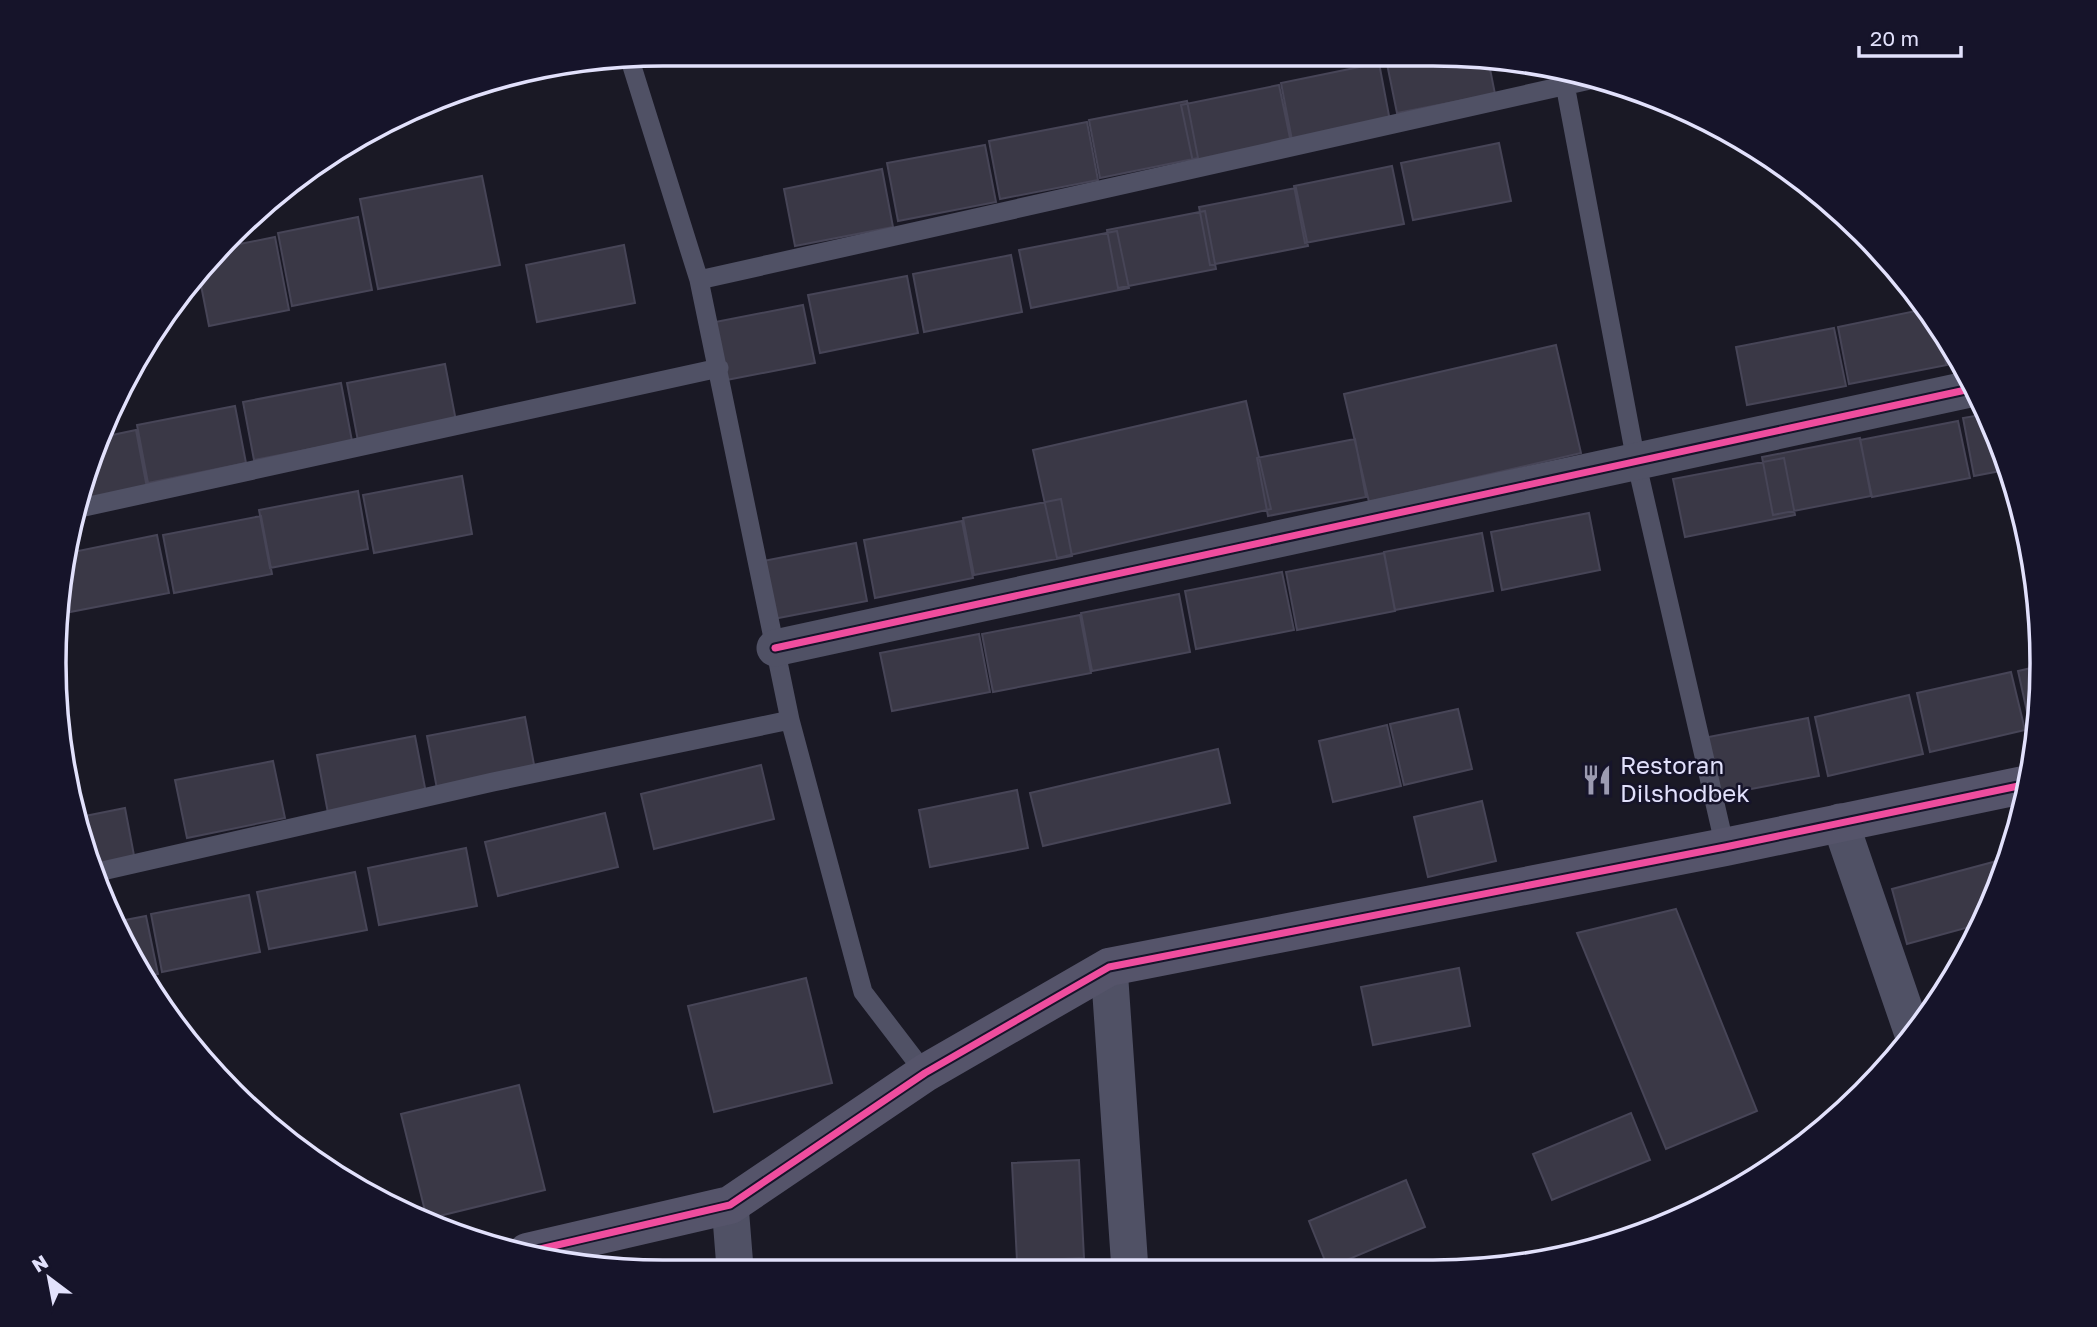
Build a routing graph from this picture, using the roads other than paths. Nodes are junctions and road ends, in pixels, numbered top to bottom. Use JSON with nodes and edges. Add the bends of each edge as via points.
{"nodes":[{"id":1,"x":632,"y":68,"type":"edge"},
{"id":2,"x":1559,"y":80,"type":"edge"},
{"id":3,"x":1564,"y":81,"type":"edge"},
{"id":4,"x":699,"y":280,"type":"junction"},
{"id":5,"x":719,"y":368,"type":"junction"},
{"id":6,"x":1964,"y":390,"type":"edge"},
{"id":7,"x":1636,"y":461,"type":"junction"},
{"id":8,"x":88,"y":506,"type":"edge"},
{"id":9,"x":775,"y":649,"type":"junction"},
{"id":10,"x":790,"y":720,"type":"junction"},
{"id":11,"x":2018,"y":786,"type":"edge"},
{"id":12,"x":1840,"y":822,"type":"junction"},
{"id":13,"x":1725,"y":847,"type":"junction"},
{"id":14,"x":104,"y":872,"type":"edge"},
{"id":15,"x":1109,"y":967,"type":"junction"},
{"id":16,"x":1909,"y":1024,"type":"edge"},
{"id":17,"x":925,"y":1073,"type":"junction"},
{"id":18,"x":730,"y":1205,"type":"junction"},
{"id":19,"x":544,"y":1248,"type":"edge"},
{"id":20,"x":735,"y":1260,"type":"edge"},
{"id":21,"x":1129,"y":1260,"type":"edge"}],
"edges":[{"from":1,"to":4,"type":"lane"},
{"from":2,"to":4,"type":"lane"},
{"from":3,"to":7,"type":"lane"},
{"from":4,"to":5,"type":"lane"},
{"from":5,"to":8,"type":"lane"},
{"from":5,"to":9,"type":"lane"},
{"from":6,"to":7,"type":"street"},
{"from":7,"to":9,"type":"street"},
{"from":7,"to":13,"type":"lane"},
{"from":9,"to":10,"type":"lane"},
{"from":10,"to":14,"type":"lane","via":[[493,782]]},
{"from":10,"to":17,"type":"lane","via":[[863,992]]},
{"from":11,"to":12,"type":"street"},
{"from":12,"to":13,"type":"street"},
{"from":12,"to":16,"type":"street"},
{"from":13,"to":15,"type":"street"},
{"from":15,"to":17,"type":"street"},
{"from":15,"to":21,"type":"street"},
{"from":17,"to":18,"type":"street"},
{"from":18,"to":19,"type":"street"},
{"from":18,"to":20,"type":"street"}]}
